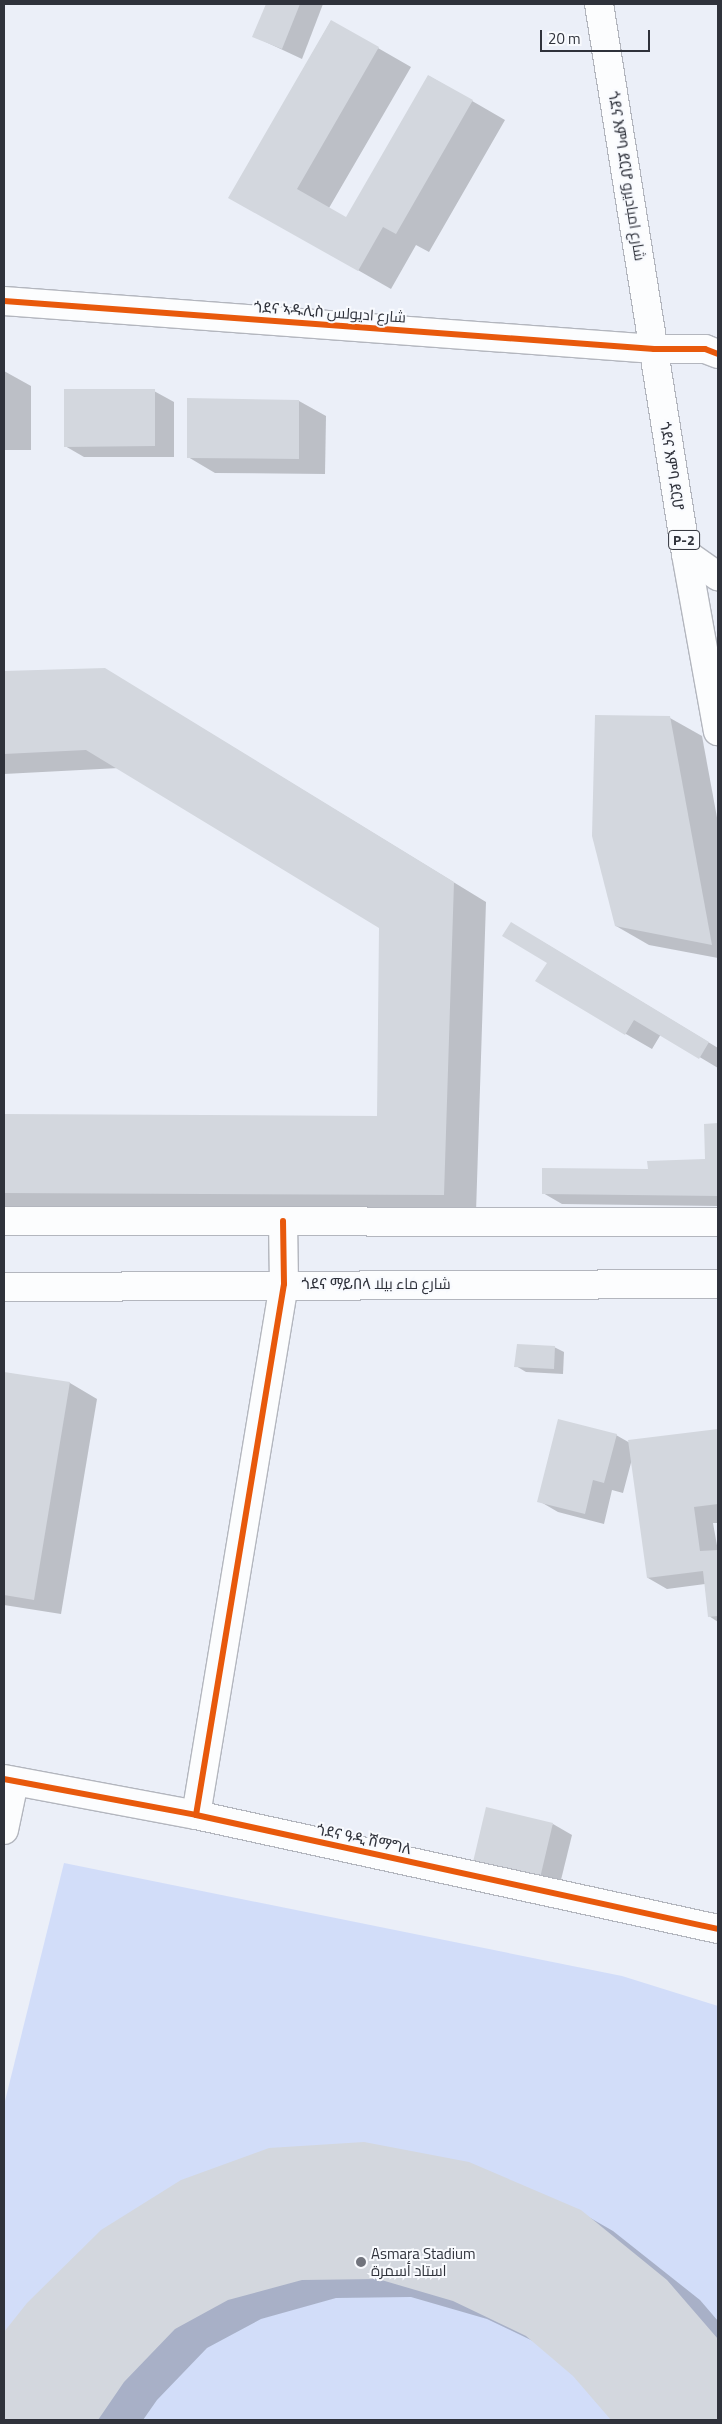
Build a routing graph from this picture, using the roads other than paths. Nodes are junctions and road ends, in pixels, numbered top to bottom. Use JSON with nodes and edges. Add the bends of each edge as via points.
{"nodes":[{"id":1,"x":599,"y":4,"type":"edge"},
{"id":2,"x":4,"y":301,"type":"edge"},
{"id":3,"x":654,"y":349,"type":"junction"},
{"id":4,"x":718,"y":354,"type":"edge"},
{"id":5,"x":686,"y":554,"type":"junction"},
{"id":6,"x":718,"y":576,"type":"edge"},
{"id":7,"x":718,"y":731,"type":"edge"},
{"id":8,"x":4,"y":1221,"type":"edge"},
{"id":9,"x":283,"y":1221,"type":"junction"},
{"id":10,"x":718,"y":1222,"type":"edge"},
{"id":11,"x":284,"y":1284,"type":"junction"},
{"id":12,"x":718,"y":1284,"type":"edge"},
{"id":13,"x":4,"y":1287,"type":"edge"},
{"id":14,"x":9,"y":1780,"type":"edge"},
{"id":15,"x":196,"y":1816,"type":"junction"},
{"id":16,"x":4,"y":1830,"type":"edge"},
{"id":17,"x":718,"y":1929,"type":"edge"}],
"edges":[{"from":1,"to":3,"type":"main road","name":"ጎደና እምባ ደርሆ شارع امباديرو"},
{"from":2,"to":3,"type":"main road","name":"ጎደና ኣዱሊስ شارع اديولس"},
{"from":3,"to":4,"type":"main road","name":"ጎደና ኣዱሊስ شارع اديولس","via":[[706,349]]},
{"from":3,"to":5,"type":"main road","name":"ጎደና እምባ ደርሆ","number":"P-2"},
{"from":5,"to":6,"type":"main road"},
{"from":5,"to":7,"type":"main road","name":"ጎደና እምባ ደርሆ","number":"P-2"},
{"from":8,"to":9,"type":"main road"},
{"from":9,"to":10,"type":"main road"},
{"from":9,"to":11,"type":"main road"},
{"from":11,"to":12,"type":"main road","name":"ጎደና ማይበላ شارع ماء بيلا"},
{"from":11,"to":13,"type":"main road","name":"ጎደና ማይበላ شارع ماء بيلا"},
{"from":11,"to":15,"type":"main road"},
{"from":14,"to":15,"type":"main road","name":"ጎደና ዓዲ ሽማግለ"},
{"from":14,"to":16,"type":"main road"},
{"from":15,"to":17,"type":"main road","name":"ጎደና ዓዲ ሽማግለ"}]}
